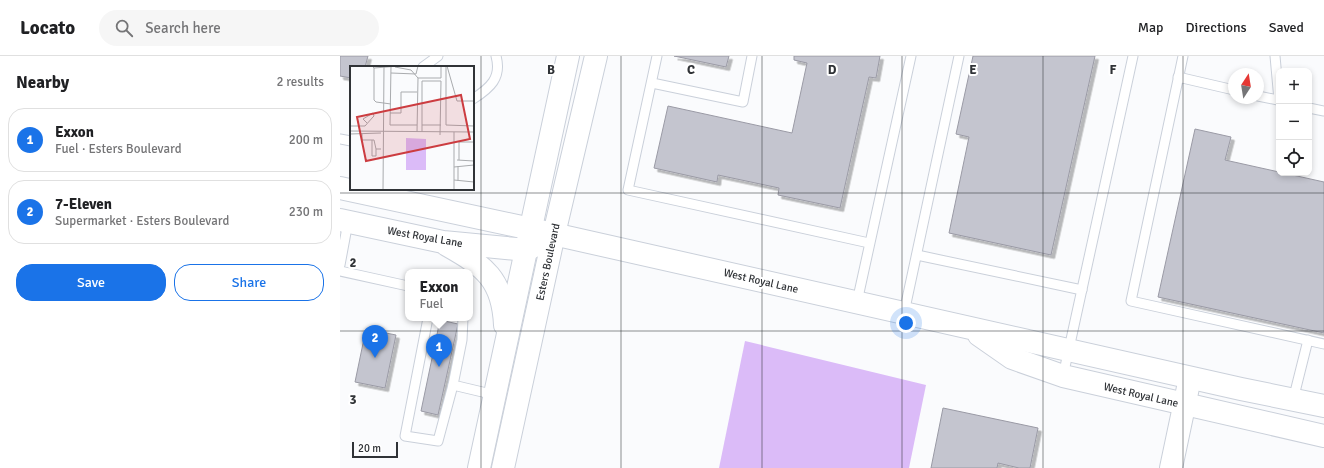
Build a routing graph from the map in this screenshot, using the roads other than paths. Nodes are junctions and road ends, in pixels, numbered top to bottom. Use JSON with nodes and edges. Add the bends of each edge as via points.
{"nodes":[{"id":1,"x":438,"y":56,"type":"edge"},
{"id":2,"x":496,"y":56,"type":"edge"},
{"id":3,"x":568,"y":56,"type":"edge"},
{"id":4,"x":596,"y":56,"type":"edge"},
{"id":5,"x":657,"y":56,"type":"edge"},
{"id":6,"x":752,"y":56,"type":"edge"},
{"id":7,"x":911,"y":56,"type":"edge"},
{"id":8,"x":959,"y":56,"type":"edge"},
{"id":9,"x":1133,"y":56,"type":"edge"},
{"id":10,"x":1183,"y":56,"type":"edge"},
{"id":11,"x":1275,"y":56,"type":"edge"},
{"id":12,"x":424,"y":66,"type":"edge"},
{"id":13,"x":1276,"y":71,"type":"edge"},
{"id":14,"x":1178,"y":77,"type":"junction"},
{"id":15,"x":652,"y":82,"type":"junction"},
{"id":16,"x":1228,"y":89,"type":"edge"},
{"id":17,"x":1264,"y":97,"type":"edge"},
{"id":18,"x":474,"y":98,"type":"edge"},
{"id":19,"x":1276,"y":100,"type":"edge"},
{"id":20,"x":1312,"y":109,"type":"edge"},
{"id":21,"x":1324,"y":112,"type":"edge"},
{"id":22,"x":340,"y":139,"type":"edge"},
{"id":23,"x":350,"y":141,"type":"edge"},
{"id":24,"x":340,"y":188,"type":"edge"},
{"id":25,"x":344,"y":221,"type":"edge"},
{"id":26,"x":531,"y":229,"type":"junction"},
{"id":27,"x":554,"y":234,"type":"junction"},
{"id":28,"x":443,"y":242,"type":"junction"},
{"id":29,"x":869,"y":243,"type":"junction"},
{"id":30,"x":527,"y":250,"type":"junction"},
{"id":31,"x":917,"y":255,"type":"junction"},
{"id":32,"x":340,"y":265,"type":"edge"},
{"id":33,"x":340,"y":271,"type":"edge"},
{"id":34,"x":405,"y":285,"type":"edge"},
{"id":35,"x":1082,"y":290,"type":"junction"},
{"id":36,"x":857,"y":302,"type":"junction"},
{"id":37,"x":904,"y":313,"type":"junction"},
{"id":38,"x":427,"y":321,"type":"edge"},
{"id":39,"x":463,"y":321,"type":"edge"},
{"id":40,"x":968,"y":328,"type":"junction"},
{"id":41,"x":1308,"y":340,"type":"junction"},
{"id":42,"x":506,"y":343,"type":"junction"},
{"id":43,"x":1324,"y":344,"type":"edge"},
{"id":44,"x":1069,"y":351,"type":"junction"},
{"id":45,"x":1063,"y":376,"type":"junction"},
{"id":46,"x":1190,"y":378,"type":"junction"},
{"id":47,"x":453,"y":385,"type":"junction"},
{"id":48,"x":494,"y":395,"type":"junction"},
{"id":49,"x":1293,"y":400,"type":"junction"},
{"id":50,"x":1184,"y":405,"type":"junction"},
{"id":51,"x":1324,"y":406,"type":"edge"},
{"id":52,"x":1324,"y":436,"type":"edge"},
{"id":53,"x":479,"y":468,"type":"edge"},
{"id":54,"x":503,"y":468,"type":"edge"},
{"id":55,"x":1170,"y":468,"type":"edge"}],
"edges":[{"from":1,"to":12,"type":"lane"},
{"from":2,"to":18,"type":"lane","via":[[498,73],[494,82]]},
{"from":3,"to":26,"type":"main road"},
{"from":4,"to":27,"type":"main road","name":"Esters Boulevard"},
{"from":5,"to":15,"type":"lane"},
{"from":6,"to":15,"type":"lane","via":[[743,102]]},
{"from":7,"to":29,"type":"lane"},
{"from":8,"to":31,"type":"lane"},
{"from":9,"to":35,"type":"lane"},
{"from":10,"to":14,"type":"lane"},
{"from":11,"to":13,"type":"lane"},
{"from":14,"to":16,"type":"lane"},
{"from":14,"to":41,"type":"lane","via":[[1131,301]]},
{"from":15,"to":29,"type":"lane","via":[[628,190]]},
{"from":17,"to":19,"type":"lane"},
{"from":20,"to":21,"type":"lane"},
{"from":22,"to":23,"type":"lane"},
{"from":24,"to":26,"type":"main road","name":"West Royal Lane"},
{"from":25,"to":28,"type":"main road","name":"West Royal Lane"},
{"from":25,"to":32,"type":"lane"},
{"from":26,"to":27,"type":"main road","name":"West Royal Lane"},
{"from":26,"to":30,"type":"main road"},
{"from":27,"to":30,"type":"main road"},
{"from":27,"to":36,"type":"main road","name":"West Royal Lane"},
{"from":27,"to":54,"type":"main road","name":"Esters Boulevard"},
{"from":28,"to":30,"type":"main road","name":"West Royal Lane"},
{"from":28,"to":42,"type":"main road","via":[[472,260],[492,277],[505,310]]},
{"from":29,"to":36,"type":"lane"},
{"from":30,"to":42,"type":"main road"},
{"from":31,"to":35,"type":"lane"},
{"from":31,"to":37,"type":"lane"},
{"from":33,"to":34,"type":"lane"},
{"from":35,"to":44,"type":"lane"},
{"from":36,"to":37,"type":"main road","name":"West Royal Lane"},
{"from":37,"to":40,"type":"main road","name":"West Royal Lane"},
{"from":38,"to":47,"type":"lane","via":[[405,436],[438,441]]},
{"from":39,"to":47,"type":"lane","via":[[462,340]]},
{"from":40,"to":44,"type":"main road","name":"West Royal Lane"},
{"from":40,"to":45,"type":"main road","name":"West Royal Lane","via":[[1012,358]]},
{"from":41,"to":43,"type":"lane"},
{"from":41,"to":49,"type":"lane"},
{"from":42,"to":48,"type":"main road"},
{"from":44,"to":45,"type":"lane"},
{"from":44,"to":46,"type":"main road","name":"West Royal Lane"},
{"from":45,"to":50,"type":"main road","name":"West Royal Lane"},
{"from":46,"to":49,"type":"main road","name":"West Royal Lane"},
{"from":46,"to":50,"type":"main road"},
{"from":47,"to":48,"type":"lane"},
{"from":48,"to":53,"type":"main road"},
{"from":49,"to":51,"type":"main road","name":"West Royal Lane"},
{"from":50,"to":52,"type":"main road","name":"West Royal Lane"},
{"from":50,"to":55,"type":"main road"}]}
